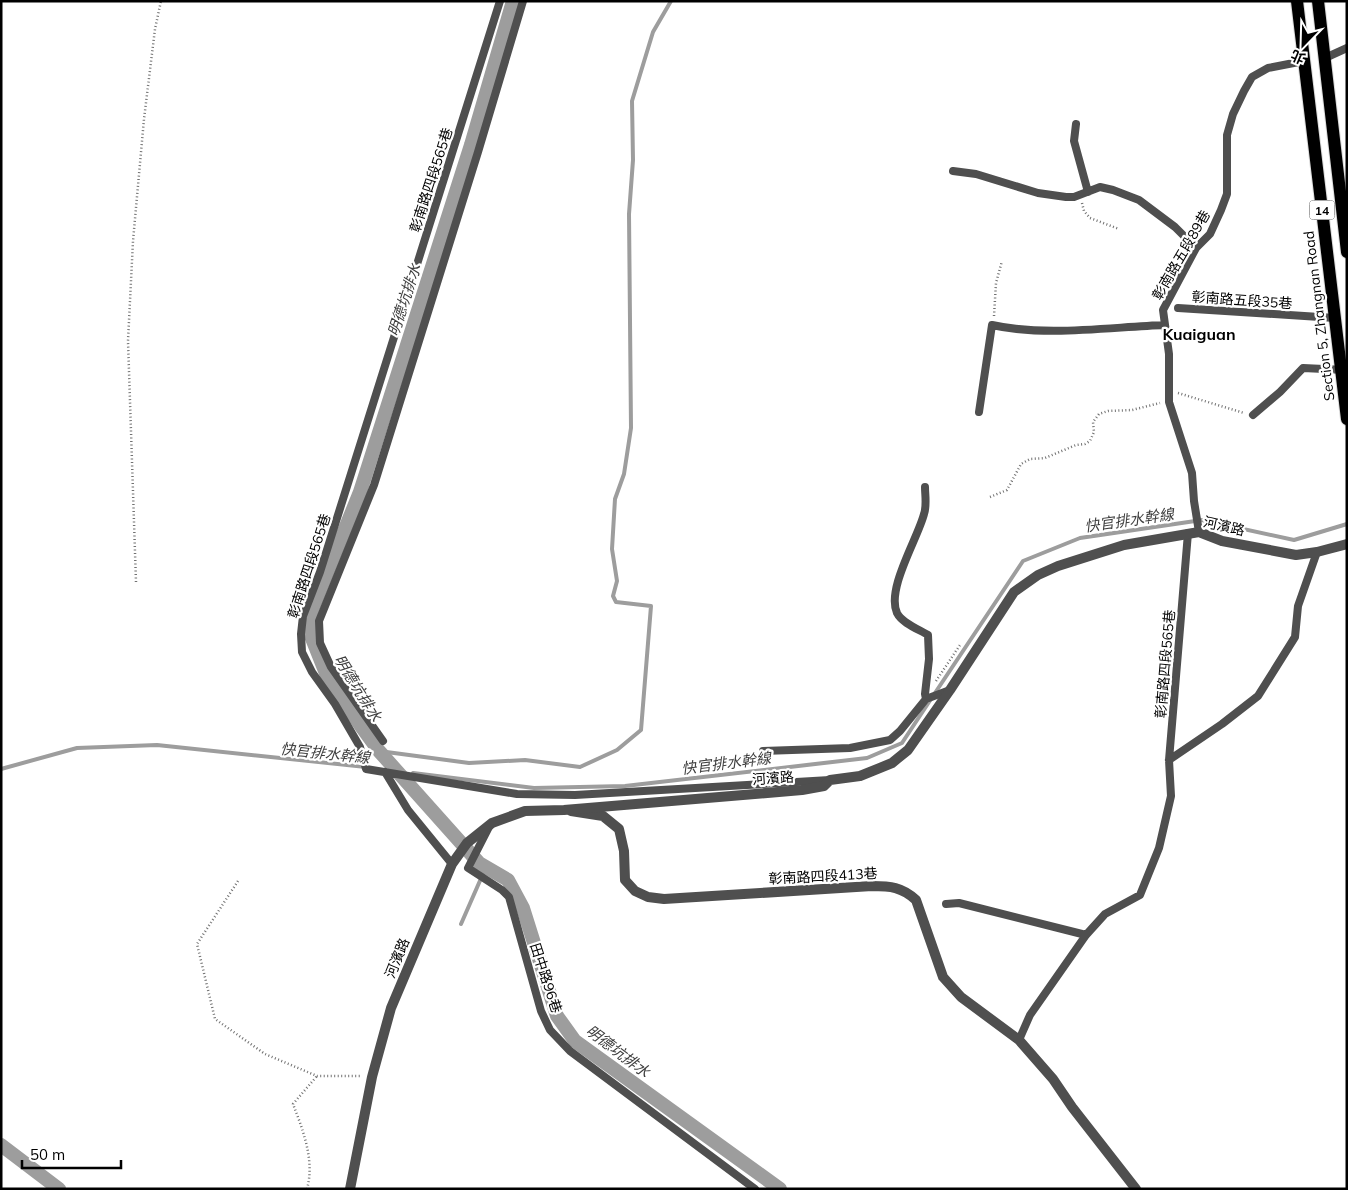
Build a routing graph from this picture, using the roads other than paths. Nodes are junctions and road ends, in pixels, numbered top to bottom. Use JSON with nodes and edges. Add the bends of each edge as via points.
{"nodes":[{"id":1,"x":500,"y":1,"type":"edge"},
{"id":2,"x":523,"y":1,"type":"edge"},
{"id":3,"x":1297,"y":1,"type":"edge"},
{"id":4,"x":1318,"y":1,"type":"edge"},
{"id":5,"x":1347,"y":48,"type":"edge"},
{"id":6,"x":1325,"y":58,"type":"junction"},
{"id":7,"x":1304,"y":60,"type":"junction"},
{"id":8,"x":1076,"y":124,"type":"dead end"},
{"id":9,"x":953,"y":171,"type":"dead end"},
{"id":10,"x":1088,"y":192,"type":"junction"},
{"id":11,"x":1196,"y":248,"type":"junction"},
{"id":12,"x":1347,"y":252,"type":"edge"},
{"id":13,"x":1178,"y":308,"type":"dead end"},
{"id":14,"x":1335,"y":318,"type":"junction"},
{"id":15,"x":1166,"y":325,"type":"junction"},
{"id":16,"x":1344,"y":370,"type":"edge"},
{"id":17,"x":979,"y":412,"type":"dead end"},
{"id":18,"x":1253,"y":415,"type":"road end"},
{"id":19,"x":1347,"y":419,"type":"edge"},
{"id":20,"x":925,"y":487,"type":"dead end"},
{"id":21,"x":1199,"y":532,"type":"junction"},
{"id":22,"x":1188,"y":534,"type":"junction"},
{"id":23,"x":1347,"y":544,"type":"edge"},
{"id":24,"x":1317,"y":552,"type":"junction"},
{"id":25,"x":308,"y":602,"type":"junction"},
{"id":26,"x":324,"y":608,"type":"junction"},
{"id":27,"x":950,"y":690,"type":"junction"},
{"id":28,"x":926,"y":696,"type":"junction"},
{"id":29,"x":383,"y":741,"type":"dead end"},
{"id":30,"x":763,"y":751,"type":"dead end"},
{"id":31,"x":1169,"y":760,"type":"junction"},
{"id":32,"x":385,"y":772,"type":"junction"},
{"id":33,"x":830,"y":780,"type":"junction"},
{"id":34,"x":564,"y":810,"type":"junction"},
{"id":35,"x":492,"y":823,"type":"junction"},
{"id":36,"x":452,"y":864,"type":"junction"},
{"id":37,"x":946,"y":904,"type":"dead end"},
{"id":38,"x":1086,"y":935,"type":"junction"},
{"id":39,"x":1019,"y":1040,"type":"junction"},
{"id":40,"x":350,"y":1189,"type":"edge"},
{"id":41,"x":755,"y":1189,"type":"edge"},
{"id":42,"x":1136,"y":1189,"type":"edge"}],
"edges":[{"from":1,"to":25,"type":"lane","name":"彰南路四段565巷"},
{"from":2,"to":26,"type":"lane","via":[[374,485]]},
{"from":3,"to":7,"type":"main road","name":"Section 5, Zhangnan Road","number":"14"},
{"from":4,"to":6,"type":"main road","number":"14"},
{"from":5,"to":6,"type":"lane"},
{"from":6,"to":12,"type":"main road","number":"14"},
{"from":7,"to":11,"type":"lane","name":"彰南路五段89巷","via":[[1268,68],[1252,77],[1233,114],[1227,134],[1227,194],[1210,234]]},
{"from":7,"to":14,"type":"main road","name":"Section 5, Zhangnan Road","number":"14"},
{"from":8,"to":10,"type":"lane","via":[[1074,141]]},
{"from":9,"to":10,"type":"lane","via":[[976,174],[1038,193],[1066,197]]},
{"from":10,"to":11,"type":"lane","via":[[1100,188],[1113,190],[1139,200],[1176,227]]},
{"from":11,"to":15,"type":"lane","name":"彰南路五段89巷","via":[[1164,310]]},
{"from":13,"to":14,"type":"lane","name":"彰南路五段35巷"},
{"from":14,"to":16,"type":"main road","name":"Section 5, Zhangnan Road","number":"14"},
{"from":15,"to":17,"type":"lane","via":[[1054,331],[1011,330],[992,325]]},
{"from":15,"to":21,"type":"lane","name":"彰南路五段89巷","via":[[1169,402],[1192,473]]},
{"from":16,"to":18,"type":"lane","via":[[1303,368]]},
{"from":16,"to":19,"type":"main road","name":"Section 5, Zhangnan Road","number":"14"},
{"from":20,"to":28,"type":"lane","via":[[925,512],[896,585],[894,600],[897,613],[903,620],[928,635],[930,659]]},
{"from":21,"to":22,"type":"street","name":"河濱路"},
{"from":21,"to":24,"type":"street","name":"河濱路","via":[[1222,541],[1296,555]]},
{"from":22,"to":27,"type":"street","name":"河濱路","via":[[1124,545],[1038,575],[1014,592]]},
{"from":22,"to":31,"type":"lane","name":"彰南路四段565巷"},
{"from":23,"to":24,"type":"street","name":"河濱路"},
{"from":24,"to":31,"type":"lane","via":[[1298,606],[1295,637],[1258,696]]},
{"from":25,"to":26,"type":"lane"},
{"from":25,"to":32,"type":"lane","name":"彰南路四段565巷","via":[[303,616],[302,652],[360,746],[366,769]]},
{"from":26,"to":29,"type":"lane","via":[[319,621],[320,643],[331,667]]},
{"from":27,"to":28,"type":"lane"},
{"from":27,"to":33,"type":"street","name":"河濱路","via":[[908,750],[892,764],[860,776]]},
{"from":28,"to":30,"type":"lane","via":[[890,740],[850,748]]},
{"from":31,"to":38,"type":"lane","name":"彰南路四段565巷","via":[[1171,796],[1159,848],[1140,895],[1105,914]]},
{"from":32,"to":33,"type":"lane","name":"彰南路四段565巷","via":[[517,794],[575,795]]},
{"from":32,"to":36,"type":"lane","via":[[408,810]]},
{"from":33,"to":34,"type":"street","name":"河濱路","via":[[824,786],[802,790]]},
{"from":34,"to":35,"type":"street","name":"河濱路","via":[[525,811]]},
{"from":34,"to":39,"type":"street","name":"彰南路四段413巷","via":[[603,816],[619,829],[625,880],[635,891],[648,896],[664,899],[872,886],[892,886],[907,892],[916,900],[943,977],[961,997]]},
{"from":35,"to":36,"type":"street","name":"河濱路","via":[[467,843]]},
{"from":35,"to":41,"type":"lane","name":"田中路96巷","via":[[468,868],[509,897],[541,1011],[550,1030],[570,1051]]},
{"from":36,"to":40,"type":"street","name":"河濱路","via":[[391,1008],[372,1076]]},
{"from":37,"to":38,"type":"lane","via":[[959,903]]},
{"from":38,"to":39,"type":"lane","name":"彰南路四段565巷","via":[[1030,1015]]},
{"from":39,"to":42,"type":"street","name":"彰南路四段413巷","via":[[1053,1079]]}]}
